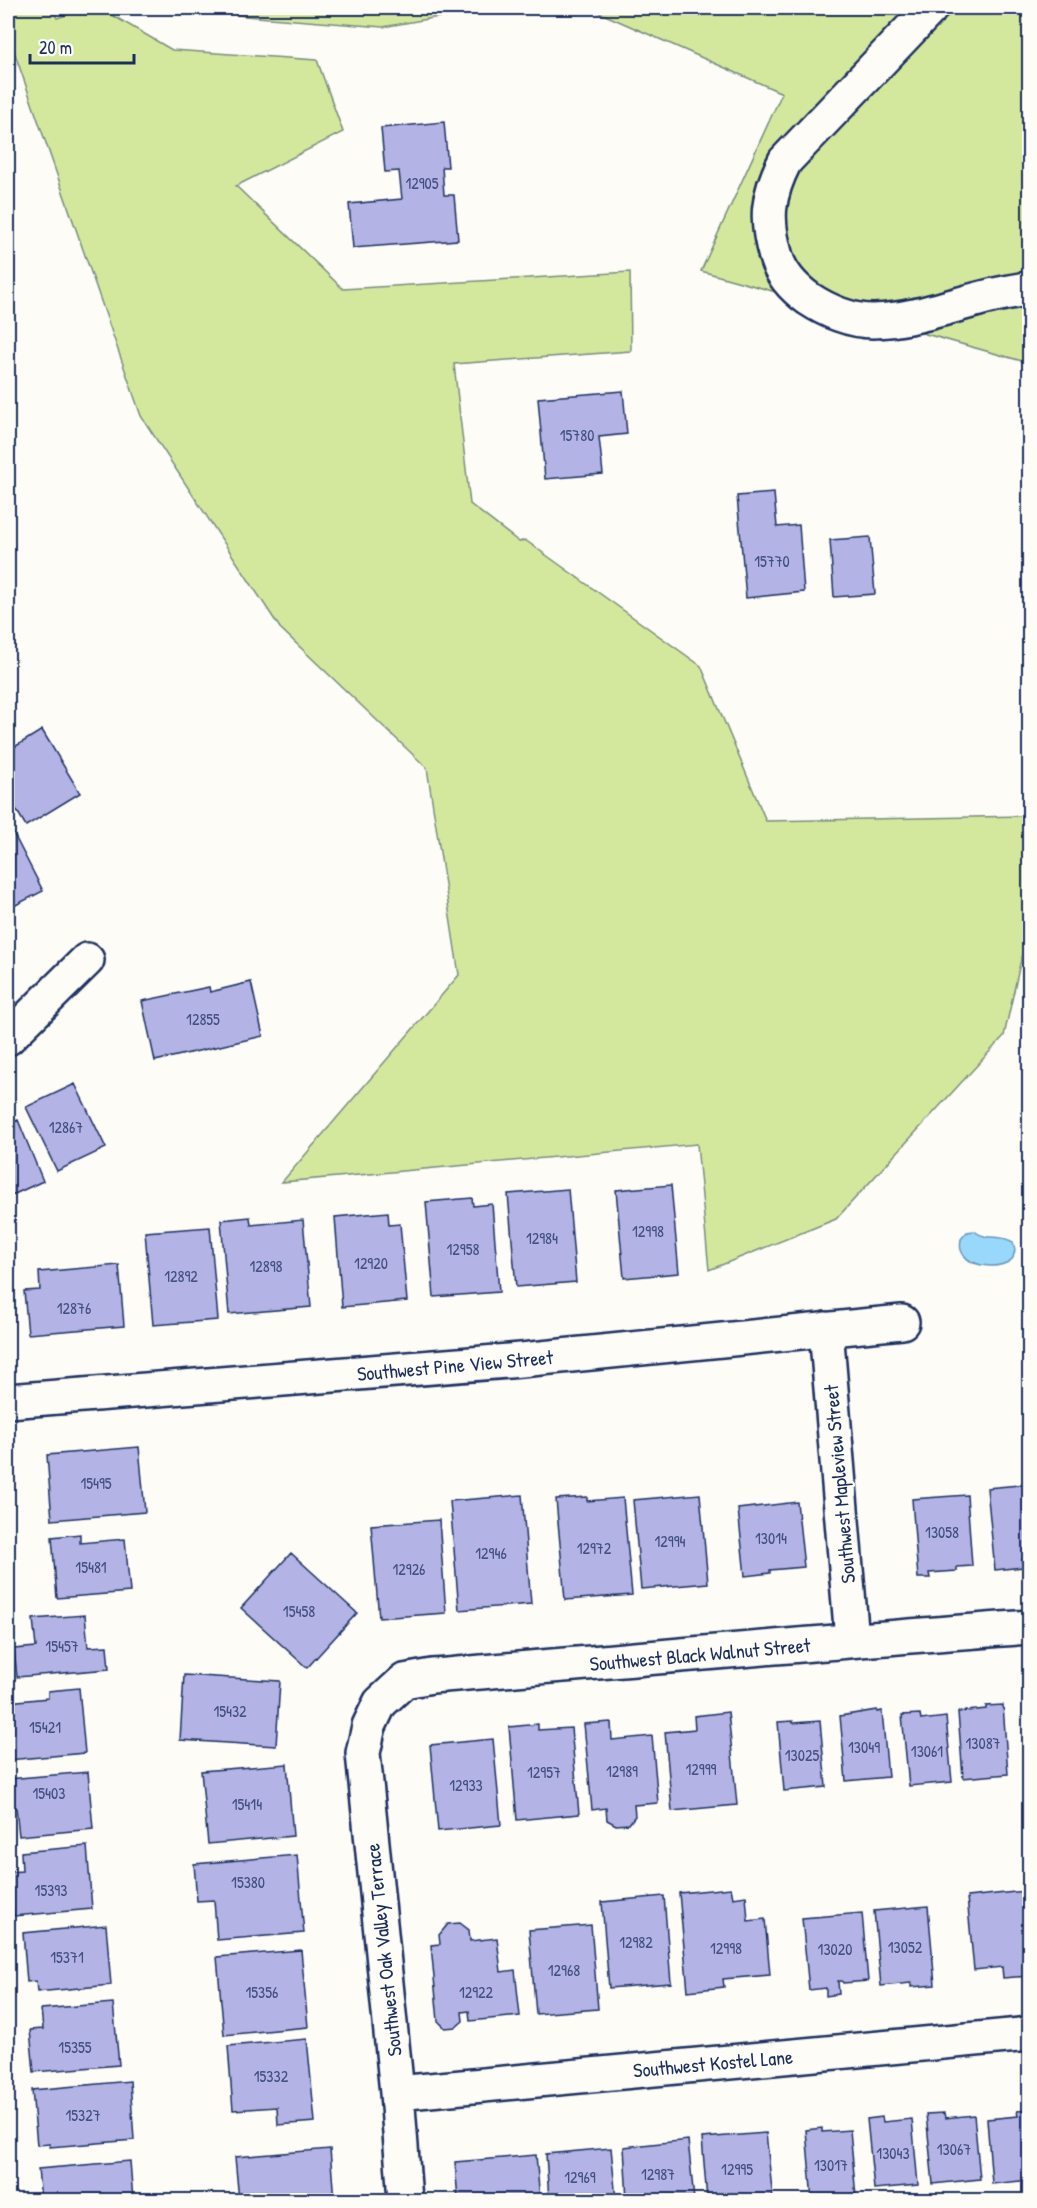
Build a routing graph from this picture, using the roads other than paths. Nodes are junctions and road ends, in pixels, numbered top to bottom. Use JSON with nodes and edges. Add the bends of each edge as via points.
{"nodes":[{"id":1,"x":931,"y":8,"type":"edge"},
{"id":2,"x":1029,"y":289,"type":"edge"},
{"id":3,"x":87,"y":960,"type":"dead end"},
{"id":4,"x":8,"y":1038,"type":"edge"},
{"id":5,"x":902,"y":1322,"type":"dead end"},
{"id":6,"x":826,"y":1329,"type":"junction"},
{"id":7,"x":8,"y":1401,"type":"edge"},
{"id":8,"x":1029,"y":1627,"type":"edge"},
{"id":9,"x":852,"y":1640,"type":"junction"},
{"id":10,"x":380,"y":1703,"type":"joint"},
{"id":11,"x":1029,"y":2034,"type":"edge"},
{"id":12,"x":397,"y":2093,"type":"junction"},
{"id":13,"x":405,"y":2200,"type":"edge"}],
"edges":[{"from":1,"to":2,"type":"street","via":[[785,161],[774,182],[768,210],[778,266],[798,292],[822,307],[872,321]]},
{"from":3,"to":4,"type":"street"},
{"from":5,"to":6,"type":"street","name":"Southwest Pine View Street"},
{"from":6,"to":7,"type":"street","name":"Southwest Pine View Street","via":[[510,1361]]},
{"from":6,"to":9,"type":"street","name":"Southwest Mapleview Street"},
{"from":8,"to":9,"type":"street","name":"Southwest Black Walnut Street"},
{"from":9,"to":10,"type":"street","name":"Southwest Black Walnut Street","via":[[432,1676],[404,1681]]},
{"from":10,"to":12,"type":"street","name":"Southwest Oak Valley Terrace","via":[[369,1726],[363,1753]]},
{"from":11,"to":12,"type":"street","name":"Southwest Kostel Lane"},
{"from":12,"to":13,"type":"street","name":"Southwest Oak Valley Terrace"}]}
